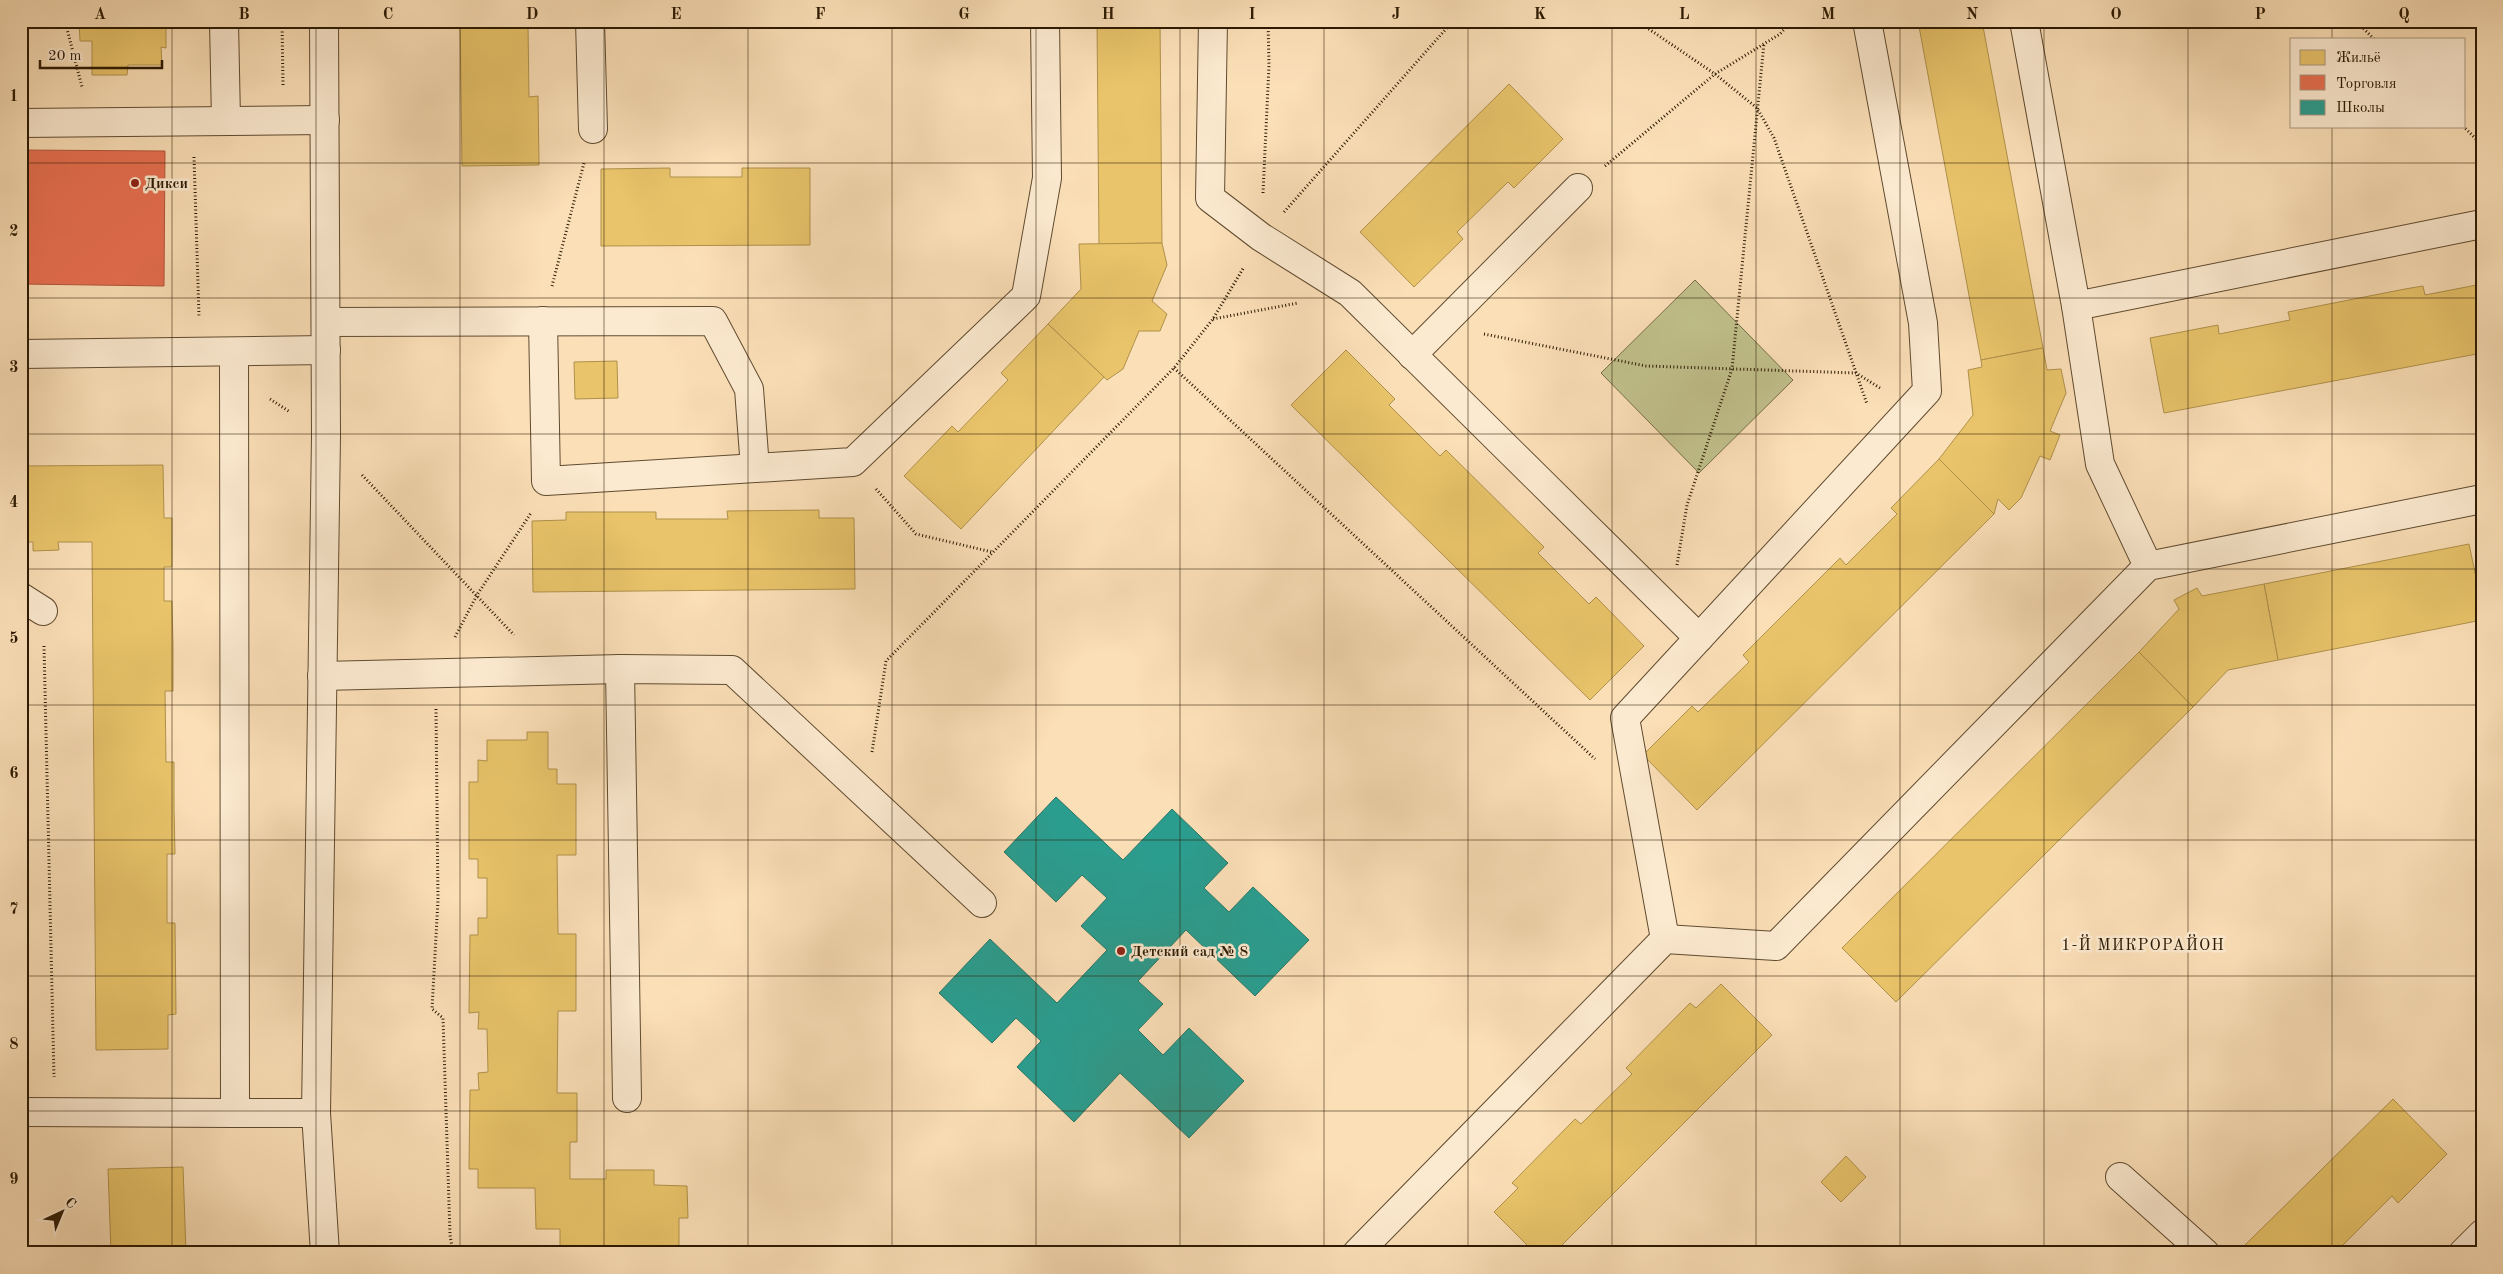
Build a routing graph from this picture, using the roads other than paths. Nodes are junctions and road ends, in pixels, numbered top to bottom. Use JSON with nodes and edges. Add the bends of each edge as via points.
{"nodes":[{"id":1,"x":224,"y":21,"type":"edge"},
{"id":2,"x":324,"y":21,"type":"edge"},
{"id":3,"x":590,"y":21,"type":"edge"},
{"id":4,"x":1046,"y":21,"type":"edge"},
{"id":5,"x":1213,"y":21,"type":"edge"},
{"id":6,"x":1867,"y":21,"type":"edge"},
{"id":7,"x":2024,"y":21,"type":"edge"},
{"id":8,"x":325,"y":120,"type":"junction"},
{"id":9,"x":226,"y":121,"type":"junction"},
{"id":10,"x":21,"y":123,"type":"edge"},
{"id":11,"x":593,"y":129,"type":"road end"},
{"id":12,"x":1578,"y":188,"type":"road end"},
{"id":13,"x":2482,"y":224,"type":"edge"},
{"id":14,"x":2076,"y":306,"type":"junction"},
{"id":15,"x":543,"y":321,"type":"junction"},
{"id":16,"x":326,"y":322,"type":"junction"},
{"id":17,"x":326,"y":350,"type":"junction"},
{"id":18,"x":21,"y":354,"type":"edge"},
{"id":19,"x":1412,"y":355,"type":"junction"},
{"id":20,"x":234,"y":363,"type":"junction"},
{"id":21,"x":756,"y":468,"type":"junction"},
{"id":22,"x":2482,"y":499,"type":"edge"},
{"id":23,"x":2148,"y":566,"type":"junction"},
{"id":24,"x":1699,"y":638,"type":"junction"},
{"id":25,"x":620,"y":669,"type":"junction"},
{"id":26,"x":322,"y":676,"type":"junction"},
{"id":27,"x":982,"y":903,"type":"dead end"},
{"id":28,"x":1664,"y":939,"type":"junction"},
{"id":29,"x":628,"y":1098,"type":"dead end"},
{"id":30,"x":21,"y":1112,"type":"edge"},
{"id":31,"x":235,"y":1113,"type":"junction"},
{"id":32,"x":316,"y":1113,"type":"junction"},
{"id":33,"x":2120,"y":1177,"type":"dead end"},
{"id":34,"x":2482,"y":1234,"type":"edge"},
{"id":35,"x":2193,"y":1249,"type":"edge"},
{"id":36,"x":325,"y":1253,"type":"edge"},
{"id":37,"x":1357,"y":1253,"type":"edge"},
{"id":38,"x":2463,"y":1253,"type":"edge"}],
"edges":[{"from":1,"to":9,"type":"street"},
{"from":2,"to":8,"type":"street"},
{"from":3,"to":11,"type":"street"},
{"from":4,"to":21,"type":"street","via":[[1047,178],[1026,296],[853,462]]},
{"from":5,"to":19,"type":"street","via":[[1210,198],[1261,238],[1350,293]]},
{"from":6,"to":24,"type":"street","via":[[1923,323],[1927,391]]},
{"from":7,"to":14,"type":"street"},
{"from":8,"to":9,"type":"street"},
{"from":8,"to":16,"type":"street"},
{"from":9,"to":10,"type":"street"},
{"from":12,"to":19,"type":"street"},
{"from":13,"to":14,"type":"street"},
{"from":14,"to":23,"type":"street","via":[[2100,464]]},
{"from":15,"to":16,"type":"street"},
{"from":15,"to":21,"type":"street","via":[[713,321],[749,389]]},
{"from":15,"to":21,"type":"street","via":[[546,481]]},
{"from":16,"to":17,"type":"street"},
{"from":17,"to":20,"type":"street"},
{"from":17,"to":26,"type":"street"},
{"from":18,"to":20,"type":"street","via":[[200,352]]},
{"from":19,"to":24,"type":"street"},
{"from":20,"to":31,"type":"street"},
{"from":22,"to":23,"type":"street"},
{"from":23,"to":28,"type":"street","via":[[1776,946]]},
{"from":24,"to":28,"type":"street","via":[[1625,718]]},
{"from":25,"to":26,"type":"street"},
{"from":25,"to":27,"type":"street","via":[[732,670]]},
{"from":25,"to":29,"type":"street"},
{"from":26,"to":32,"type":"street"},
{"from":28,"to":37,"type":"street"},
{"from":30,"to":31,"type":"street"},
{"from":31,"to":32,"type":"street"},
{"from":32,"to":36,"type":"street"},
{"from":33,"to":35,"type":"street"},
{"from":34,"to":38,"type":"street"}]}
